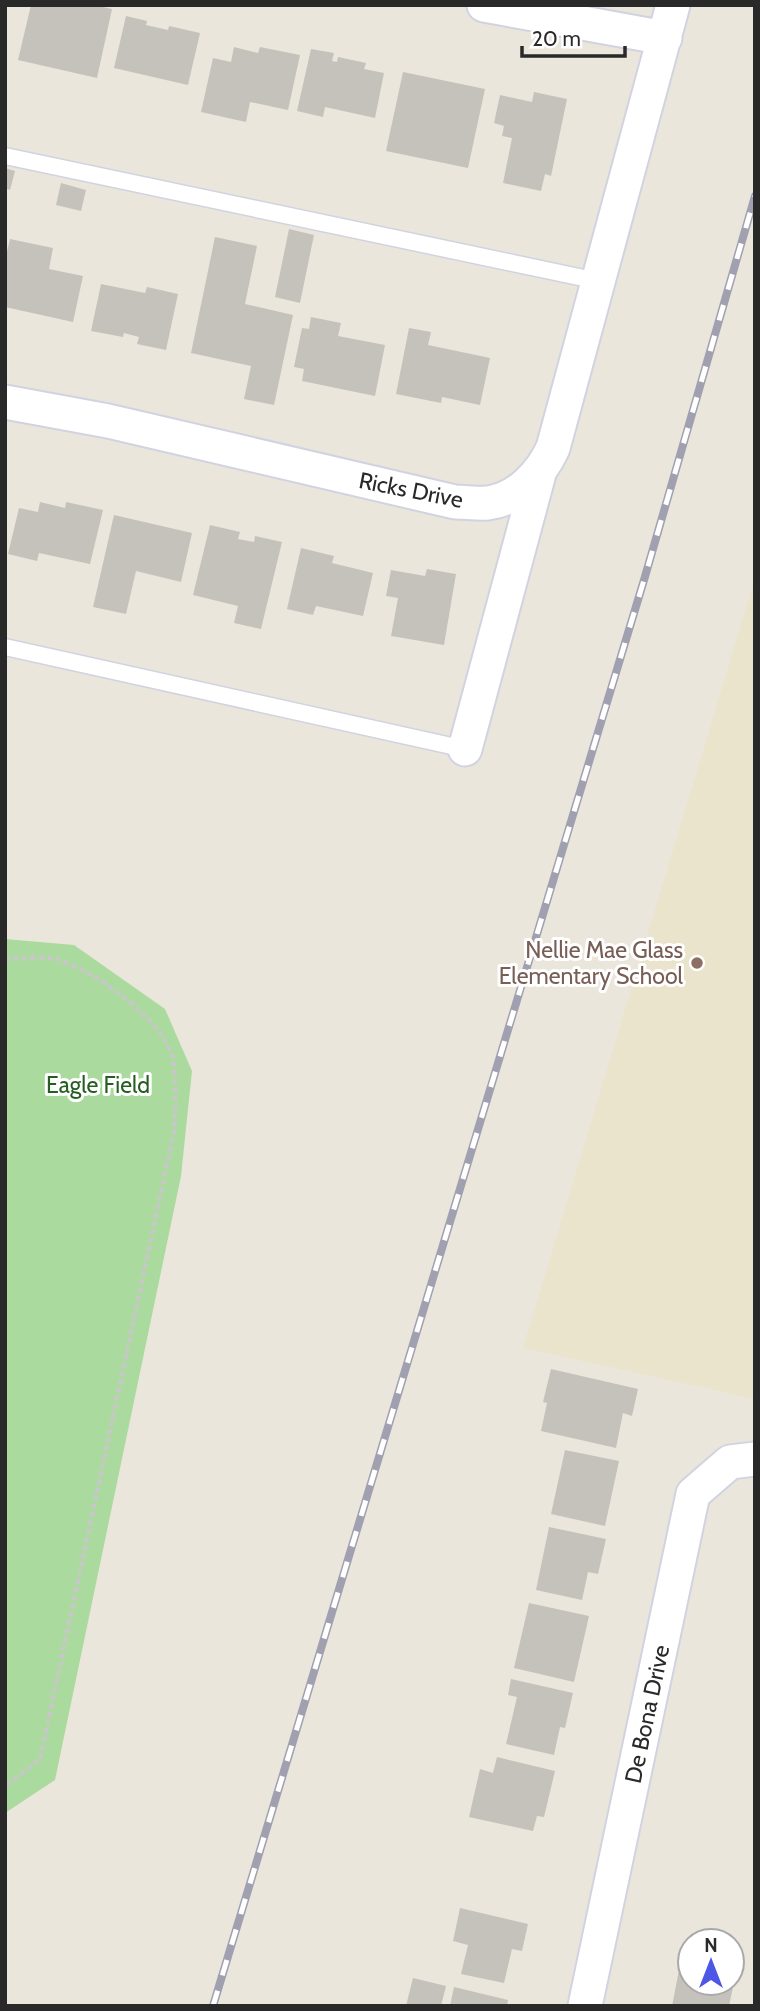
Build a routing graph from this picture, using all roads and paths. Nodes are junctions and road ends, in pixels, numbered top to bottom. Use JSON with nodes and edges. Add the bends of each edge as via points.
{"nodes":[{"id":1,"x":484,"y":5,"type":"edge"},
{"id":2,"x":673,"y":5,"type":"edge"},
{"id":3,"x":665,"y":38,"type":"junction"},
{"id":4,"x":5,"y":156,"type":"edge"},
{"id":5,"x":598,"y":281,"type":"junction"},
{"id":6,"x":5,"y":402,"type":"edge"},
{"id":7,"x":540,"y":470,"type":"junction"},
{"id":8,"x":5,"y":648,"type":"edge"},
{"id":9,"x":465,"y":750,"type":"joint"},
{"id":10,"x":5,"y":959,"type":"edge"},
{"id":11,"x":755,"y":1459,"type":"edge"},
{"id":12,"x":5,"y":1786,"type":"edge"},
{"id":13,"x":585,"y":2006,"type":"edge"}],
"edges":[{"from":1,"to":3,"type":"street"},
{"from":2,"to":3,"type":"street","name":"Ricks Drive"},
{"from":3,"to":5,"type":"street","name":"Ricks Drive"},
{"from":4,"to":5,"type":"lane"},
{"from":5,"to":7,"type":"street","name":"Ricks Drive","via":[[553,448]]},
{"from":6,"to":7,"type":"street","name":"Ricks Drive","via":[[108,421],[455,502],[489,503],[505,497],[528,484]]},
{"from":7,"to":9,"type":"street"},
{"from":8,"to":9,"type":"lane"},
{"from":10,"to":12,"type":"path","via":[[57,959],[118,994],[150,1021],[171,1051],[175,1090],[174,1131],[40,1759]]},
{"from":11,"to":13,"type":"street","name":"De Bona Drive","via":[[730,1462],[693,1494]]}]}
